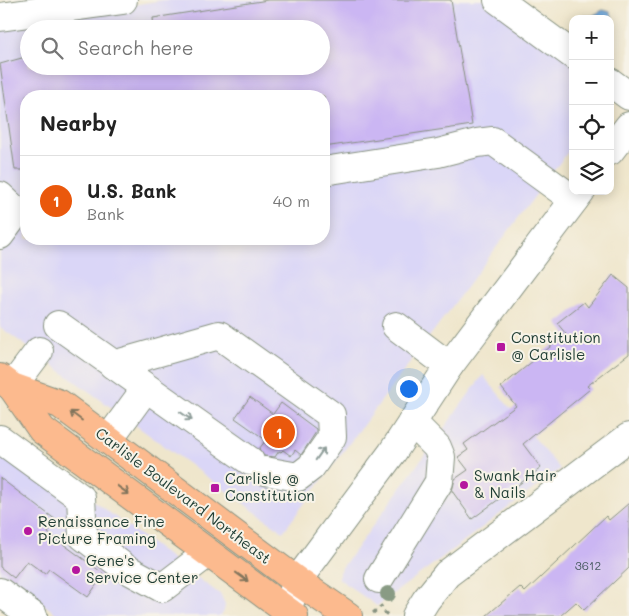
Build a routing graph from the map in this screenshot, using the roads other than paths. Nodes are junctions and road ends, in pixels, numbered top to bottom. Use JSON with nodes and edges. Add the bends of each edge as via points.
{"nodes":[{"id":1,"x":123,"y":0,"type":"edge"},
{"id":2,"x":498,"y":0,"type":"edge"},
{"id":3,"x":0,"y":17,"type":"edge"},
{"id":4,"x":569,"y":51,"type":"edge"},
{"id":5,"x":614,"y":85,"type":"edge"},
{"id":6,"x":629,"y":96,"type":"edge"},
{"id":7,"x":629,"y":126,"type":"edge"},
{"id":8,"x":611,"y":150,"type":"edge"},
{"id":9,"x":330,"y":170,"type":"edge"},
{"id":10,"x":577,"y":196,"type":"edge"},
{"id":11,"x":15,"y":206,"type":"edge"},
{"id":12,"x":0,"y":235,"type":"edge"},
{"id":13,"x":58,"y":325,"type":"dead end"},
{"id":14,"x":396,"y":326,"type":"dead end"},
{"id":15,"x":39,"y":351,"type":"dead end"},
{"id":16,"x":113,"y":365,"type":"junction"},
{"id":17,"x":449,"y":366,"type":"junction"},
{"id":18,"x":6,"y":382,"type":"edge"},
{"id":19,"x":146,"y":388,"type":"junction"},
{"id":20,"x":412,"y":422,"type":"junction"},
{"id":21,"x":629,"y":437,"type":"edge"},
{"id":22,"x":0,"y":439,"type":"edge"},
{"id":23,"x":108,"y":440,"type":"junction"},
{"id":24,"x":100,"y":473,"type":"junction"},
{"id":25,"x":81,"y":498,"type":"junction"},
{"id":26,"x":208,"y":553,"type":"junction"},
{"id":27,"x":379,"y":579,"type":"dead end"},
{"id":28,"x":297,"y":581,"type":"junction"},
{"id":29,"x":0,"y":592,"type":"edge"},
{"id":30,"x":421,"y":608,"type":"edge"},
{"id":31,"x":284,"y":615,"type":"edge"},
{"id":32,"x":33,"y":616,"type":"edge"},
{"id":33,"x":348,"y":616,"type":"edge"}],
"edges":[{"from":1,"to":3,"type":"street"},
{"from":2,"to":4,"type":"street"},
{"from":5,"to":6,"type":"street"},
{"from":7,"to":8,"type":"street"},
{"from":9,"to":10,"type":"street","via":[[494,141]]},
{"from":10,"to":17,"type":"street"},
{"from":11,"to":12,"type":"street"},
{"from":13,"to":16,"type":"street"},
{"from":14,"to":17,"type":"street"},
{"from":15,"to":18,"type":"street"},
{"from":16,"to":19,"type":"street"},
{"from":19,"to":16,"type":"street","one_way":true,"via":[[257,466],[298,478],[311,467],[332,437],[330,415],[218,336]]},
{"from":17,"to":20,"type":"street"},
{"from":23,"to":18,"type":"main road","name":"Carlisle Boulevard Northeast","one_way":true,"via":[[60,404]]},
{"from":18,"to":24,"type":"main road","name":"Carlisle Boulevard Northeast","via":[[42,430]]},
{"from":19,"to":23,"type":"street"},
{"from":20,"to":27,"type":"street","via":[[437,446],[441,457],[439,482]]},
{"from":20,"to":28,"type":"street"},
{"from":21,"to":30,"type":"street","via":[[446,574]]},
{"from":22,"to":25,"type":"street"},
{"from":23,"to":28,"type":"main road","name":"Carlisle Boulevard Northeast"},
{"from":24,"to":25,"type":"street"},
{"from":24,"to":26,"type":"main road","name":"Carlisle Boulevard Northeast","one_way":true},
{"from":25,"to":26,"type":"street","via":[[83,536],[125,568],[162,588]]},
{"from":26,"to":31,"type":"main road","name":"Carlisle Boulevard Northeast","one_way":true},
{"from":28,"to":31,"type":"street"},
{"from":28,"to":33,"type":"main road","name":"Carlisle Boulevard Northeast"},
{"from":29,"to":32,"type":"street"}]}
